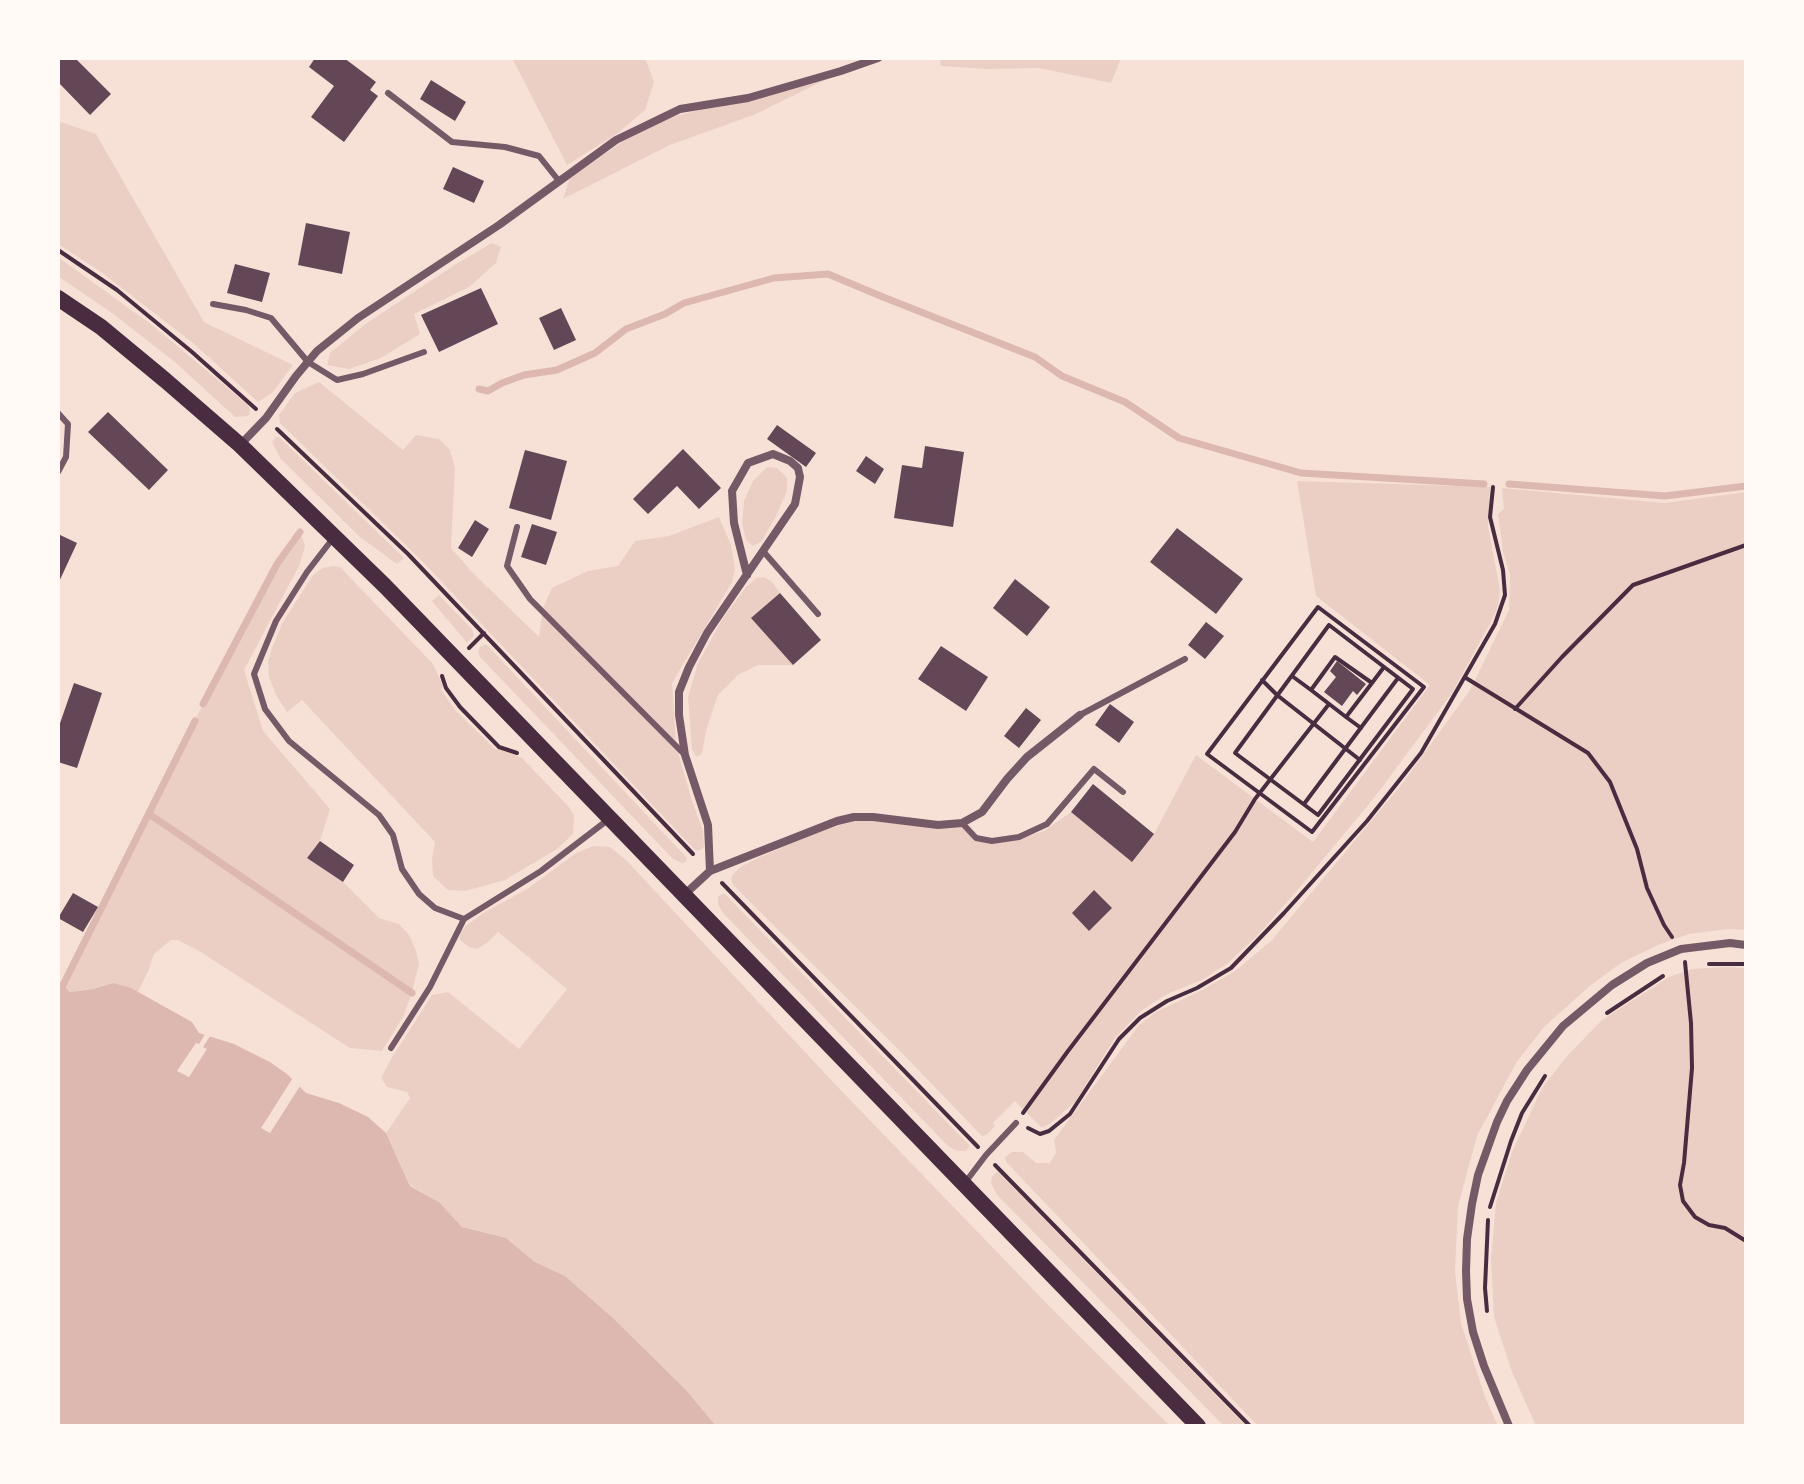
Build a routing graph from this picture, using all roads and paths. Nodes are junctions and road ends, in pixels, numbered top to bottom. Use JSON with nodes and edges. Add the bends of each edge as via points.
{"nodes":[{"id":1,"x":878,"y":58,"type":"edge"},
{"id":2,"x":388,"y":93,"type":"dead end"},
{"id":3,"x":559,"y":181,"type":"junction"},
{"id":4,"x":58,"y":250,"type":"edge"},
{"id":5,"x":58,"y":298,"type":"edge"},
{"id":6,"x":213,"y":304,"type":"dead end"},
{"id":7,"x":424,"y":352,"type":"dead end"},
{"id":8,"x":308,"y":362,"type":"junction"},
{"id":9,"x":58,"y":413,"type":"edge"},
{"id":10,"x":266,"y":418,"type":"junction"},
{"id":11,"x":240,"y":445,"type":"junction"},
{"id":12,"x":58,"y":472,"type":"edge"},
{"id":13,"x":1493,"y":487,"type":"dead end"},
{"id":14,"x":517,"y":527,"type":"dead end"},
{"id":15,"x":334,"y":537,"type":"junction"},
{"id":16,"x":1746,"y":545,"type":"edge"},
{"id":17,"x":763,"y":551,"type":"junction"},
{"id":18,"x":747,"y":575,"type":"junction"},
{"id":19,"x":818,"y":614,"type":"dead end"},
{"id":20,"x":1185,"y":659,"type":"dead end"},
{"id":21,"x":1384,"y":667,"type":"junction"},
{"id":22,"x":1292,"y":676,"type":"junction"},
{"id":23,"x":1399,"y":678,"type":"junction"},
{"id":24,"x":1465,"y":678,"type":"junction"},
{"id":25,"x":1262,"y":680,"type":"junction"},
{"id":26,"x":1372,"y":683,"type":"junction"},
{"id":27,"x":1311,"y":690,"type":"junction"},
{"id":28,"x":1277,"y":695,"type":"junction"},
{"id":29,"x":1329,"y":704,"type":"junction"},
{"id":30,"x":1515,"y":709,"type":"junction"},
{"id":31,"x":1080,"y":715,"type":"joint"},
{"id":32,"x":1346,"y":717,"type":"junction"},
{"id":33,"x":1314,"y":723,"type":"junction"},
{"id":34,"x":1361,"y":728,"type":"junction"},
{"id":35,"x":1346,"y":748,"type":"junction"},
{"id":36,"x":685,"y":755,"type":"junction"},
{"id":37,"x":1360,"y":760,"type":"junction"},
{"id":38,"x":1366,"y":763,"type":"junction"},
{"id":39,"x":1271,"y":779,"type":"junction"},
{"id":40,"x":1123,"y":792,"type":"dead end"},
{"id":41,"x":1260,"y":793,"type":"junction"},
{"id":42,"x":1304,"y":804,"type":"junction"},
{"id":43,"x":609,"y":819,"type":"junction"},
{"id":44,"x":962,"y":823,"type":"junction"},
{"id":45,"x":710,"y":871,"type":"junction"},
{"id":46,"x":683,"y":896,"type":"junction"},
{"id":47,"x":464,"y":919,"type":"junction"},
{"id":48,"x":1746,"y":945,"type":"edge"},
{"id":49,"x":1681,"y":949,"type":"junction"},
{"id":50,"x":1746,"y":964,"type":"edge"},
{"id":51,"x":1698,"y":965,"type":"dead end"},
{"id":52,"x":1600,"y":1018,"type":"dead end"},
{"id":53,"x":391,"y":1048,"type":"dead end"},
{"id":54,"x":1550,"y":1069,"type":"dead end"},
{"id":55,"x":1016,"y":1123,"type":"junction"},
{"id":56,"x":986,"y":1155,"type":"junction"},
{"id":57,"x":964,"y":1184,"type":"junction"},
{"id":58,"x":1746,"y":1241,"type":"edge"},
{"id":59,"x":1488,"y":1315,"type":"dead end"},
{"id":60,"x":1198,"y":1426,"type":"edge"},
{"id":61,"x":1250,"y":1426,"type":"edge"},
{"id":62,"x":1509,"y":1426,"type":"edge"}],
"edges":[{"from":1,"to":3,"type":"street","via":[[748,98],[680,109],[616,140]]},
{"from":2,"to":3,"type":"lane","via":[[452,142],[539,156]]},
{"from":3,"to":8,"type":"street","via":[[358,318]]},
{"from":4,"to":10,"type":"path","via":[[117,290]]},
{"from":5,"to":11,"type":"main road"},
{"from":6,"to":8,"type":"lane","via":[[271,318]]},
{"from":7,"to":8,"type":"lane","via":[[337,380]]},
{"from":8,"to":10,"type":"street"},
{"from":9,"to":12,"type":"lane","via":[[68,424],[66,457]]},
{"from":10,"to":11,"type":"street"},
{"from":10,"to":45,"type":"path","via":[[408,554]]},
{"from":11,"to":15,"type":"main road"},
{"from":13,"to":24,"type":"path","via":[[1490,517],[1505,595]]},
{"from":14,"to":36,"type":"lane","via":[[507,566],[530,599]]},
{"from":15,"to":43,"type":"main road"},
{"from":15,"to":47,"type":"lane","via":[[276,621],[254,674],[265,709],[289,741],[379,815],[419,894],[435,908]]},
{"from":16,"to":30,"type":"path","via":[[1633,585]]},
{"from":17,"to":18,"type":"street"},
{"from":17,"to":18,"type":"street","via":[[795,504],[800,477],[790,461],[773,454],[748,463],[732,491]]},
{"from":17,"to":19,"type":"lane"},
{"from":18,"to":36,"type":"street","via":[[707,633],[679,692]]},
{"from":20,"to":31,"type":"lane"},
{"from":21,"to":22,"type":"path","via":[[1329,625]]},
{"from":21,"to":23,"type":"path"},
{"from":21,"to":26,"type":"path"},
{"from":22,"to":27,"type":"path"},
{"from":22,"to":28,"type":"path"},
{"from":23,"to":34,"type":"path"},
{"from":23,"to":37,"type":"path","via":[[1413,689]]},
{"from":24,"to":30,"type":"path"},
{"from":24,"to":55,"type":"path","via":[[1421,753],[1367,821],[1231,968],[1140,1018],[1119,1039],[1070,1114],[1049,1131],[1040,1134]]},
{"from":25,"to":28,"type":"path"},
{"from":25,"to":38,"type":"path","via":[[1318,607],[1424,687]]},
{"from":25,"to":41,"type":"path","via":[[1207,754]]},
{"from":26,"to":27,"type":"path","via":[[1335,657]]},
{"from":26,"to":32,"type":"path"},
{"from":27,"to":29,"type":"path"},
{"from":28,"to":33,"type":"path"},
{"from":28,"to":39,"type":"path","via":[[1235,753]]},
{"from":29,"to":32,"type":"path"},
{"from":29,"to":33,"type":"path"},
{"from":30,"to":49,"type":"path","via":[[1588,753],[1610,782],[1647,888]]},
{"from":31,"to":44,"type":"street","via":[[1027,757],[982,812]]},
{"from":32,"to":34,"type":"path"},
{"from":33,"to":35,"type":"path"},
{"from":33,"to":39,"type":"path"},
{"from":34,"to":35,"type":"path"},
{"from":35,"to":37,"type":"path"},
{"from":35,"to":42,"type":"path"},
{"from":36,"to":45,"type":"street","via":[[708,825]]},
{"from":37,"to":38,"type":"path"},
{"from":37,"to":42,"type":"path","via":[[1318,815]]},
{"from":38,"to":41,"type":"path","via":[[1312,832]]},
{"from":39,"to":41,"type":"path"},
{"from":39,"to":42,"type":"path"},
{"from":40,"to":44,"type":"lane","via":[[1094,769],[1047,824],[1019,837],[976,838]]},
{"from":41,"to":55,"type":"path"},
{"from":43,"to":46,"type":"main road"},
{"from":43,"to":47,"type":"lane","via":[[541,871]]},
{"from":44,"to":45,"type":"street","via":[[854,817]]},
{"from":45,"to":46,"type":"street"},
{"from":45,"to":56,"type":"path"},
{"from":46,"to":57,"type":"main road"},
{"from":47,"to":53,"type":"lane"},
{"from":48,"to":49,"type":"street"},
{"from":49,"to":62,"type":"street","via":[[1612,985],[1563,1026],[1527,1070],[1497,1122],[1472,1204],[1467,1299],[1480,1355]]},
{"from":50,"to":51,"type":"path"},
{"from":52,"to":58,"type":"path","via":[[1651,982],[1687,966],[1692,1068],[1680,1185],[1683,1201],[1695,1217]]},
{"from":54,"to":59,"type":"path","via":[[1522,1113],[1489,1210]]},
{"from":55,"to":56,"type":"lane"},
{"from":56,"to":57,"type":"lane"},
{"from":56,"to":61,"type":"path"},
{"from":57,"to":60,"type":"main road"}]}
